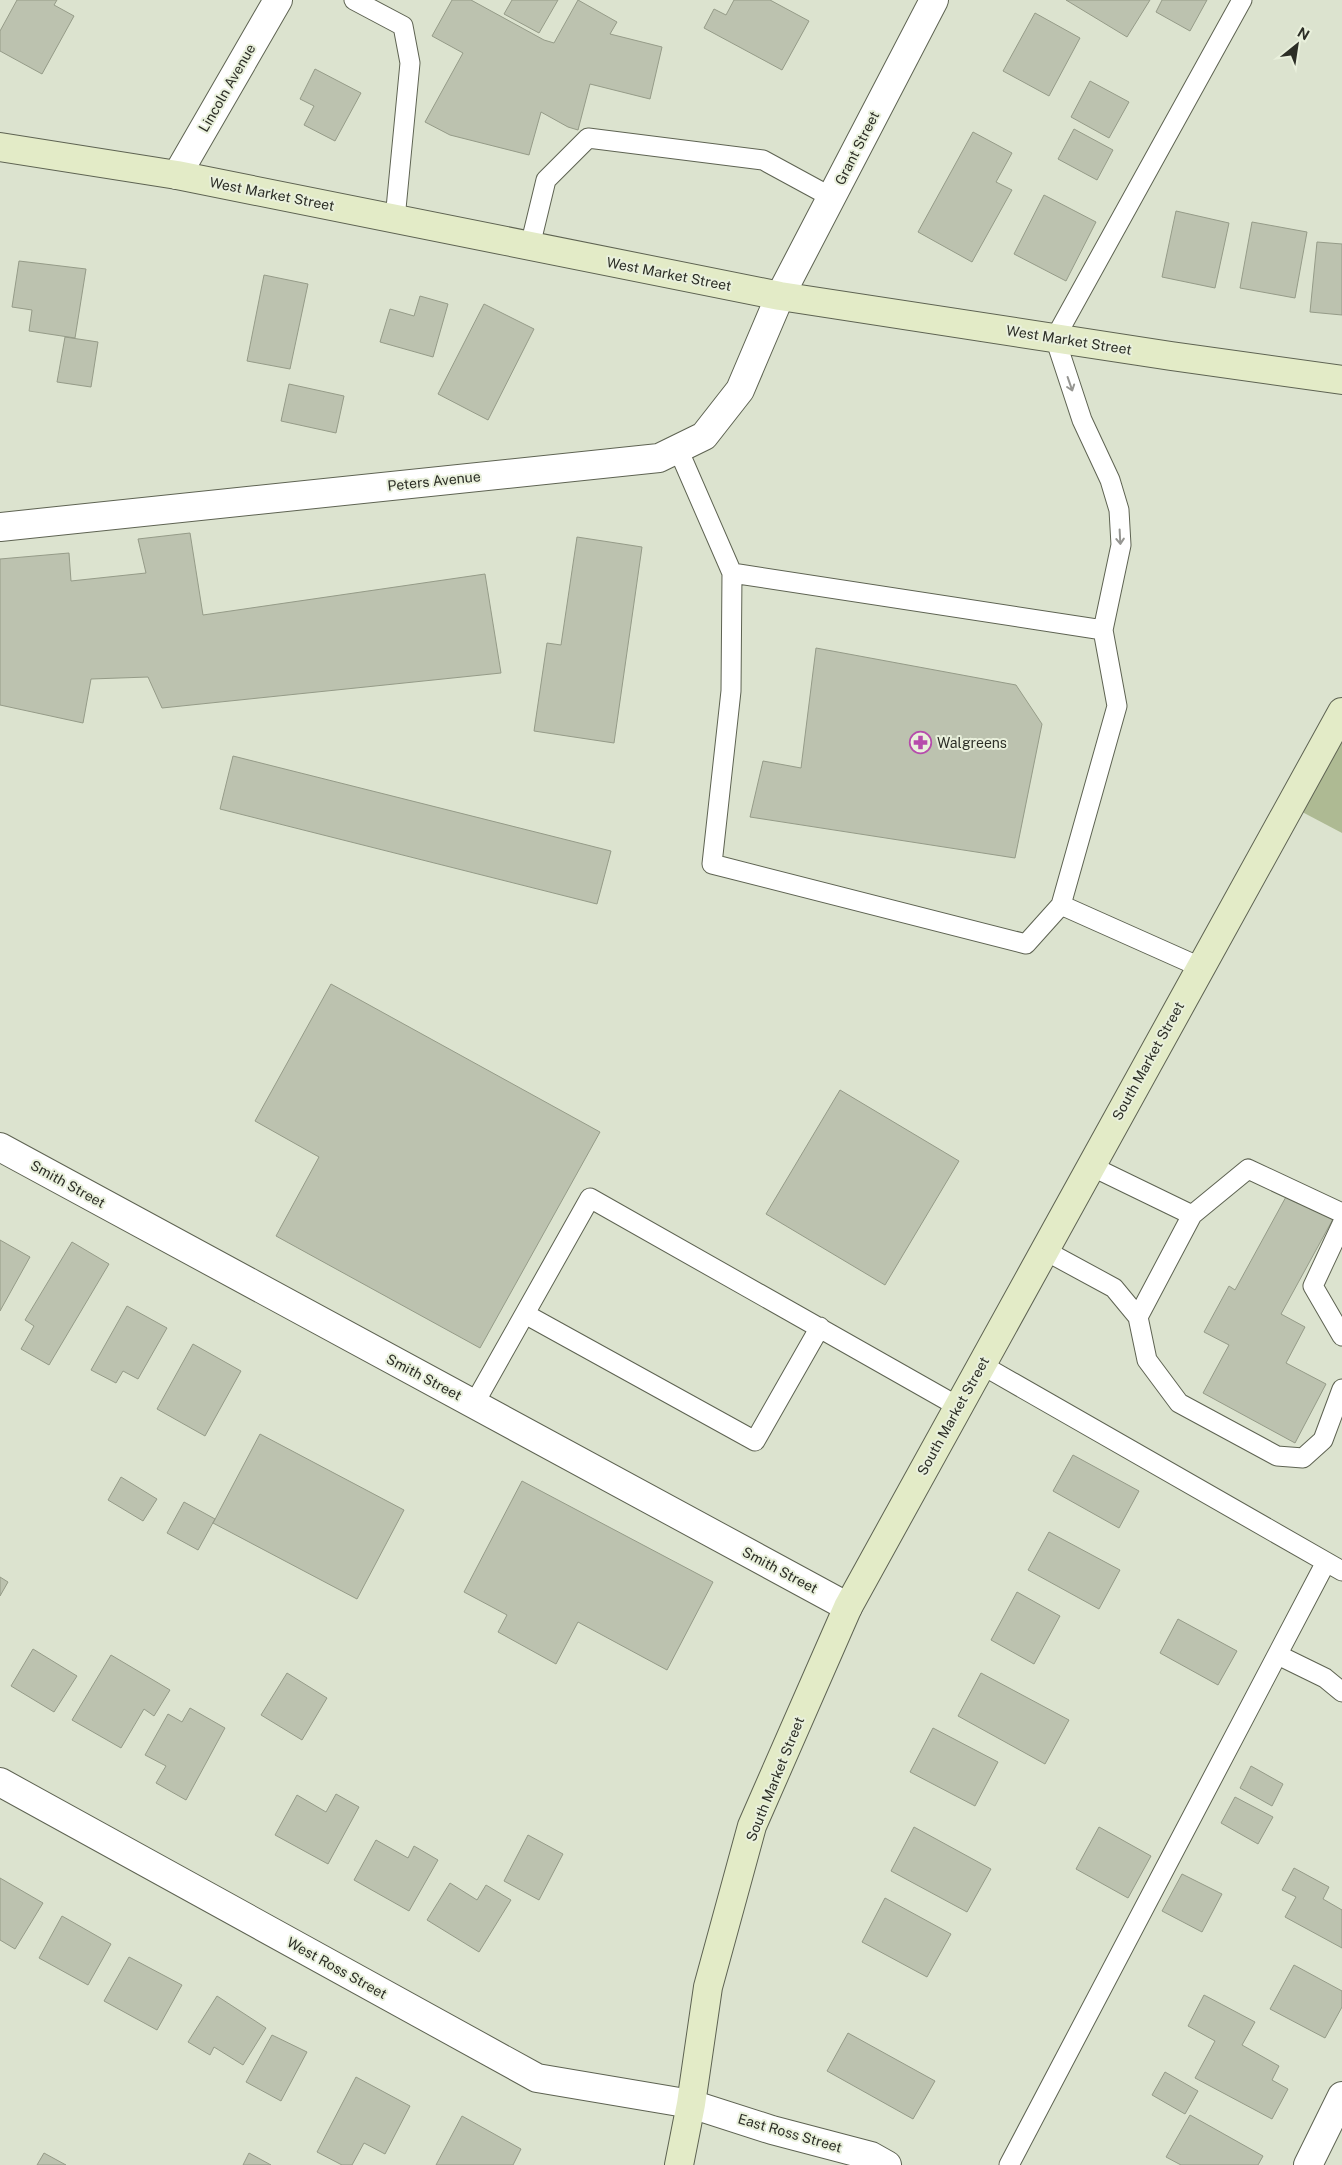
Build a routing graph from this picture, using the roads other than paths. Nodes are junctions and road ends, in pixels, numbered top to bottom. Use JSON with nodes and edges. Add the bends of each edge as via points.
{"nodes":[{"id":1,"x":278,"y":0,"type":"edge"},
{"id":2,"x":354,"y":0,"type":"edge"},
{"id":3,"x":934,"y":0,"type":"edge"},
{"id":4,"x":1242,"y":0,"type":"edge"},
{"id":5,"x":0,"y":147,"type":"edge"},
{"id":6,"x":176,"y":175,"type":"junction"},
{"id":7,"x":831,"y":198,"type":"junction"},
{"id":8,"x":395,"y":219,"type":"junction"},
{"id":9,"x":530,"y":246,"type":"junction"},
{"id":10,"x":780,"y":296,"type":"junction"},
{"id":11,"x":1055,"y":338,"type":"junction"},
{"id":12,"x":1342,"y":380,"type":"edge"},
{"id":13,"x":678,"y":449,"type":"junction"},
{"id":14,"x":0,"y":527,"type":"edge"},
{"id":15,"x":732,"y":573,"type":"junction"},
{"id":16,"x":1103,"y":630,"type":"junction"},
{"id":17,"x":1342,"y":712,"type":"edge"},
{"id":18,"x":1061,"y":905,"type":"junction"},
{"id":19,"x":1200,"y":967,"type":"junction"},
{"id":20,"x":0,"y":1147,"type":"edge"},
{"id":21,"x":1091,"y":1166,"type":"junction"},
{"id":22,"x":1342,"y":1214,"type":"edge"},
{"id":23,"x":1192,"y":1215,"type":"junction"},
{"id":24,"x":1342,"y":1224,"type":"edge"},
{"id":25,"x":1044,"y":1250,"type":"junction"},
{"id":26,"x":525,"y":1314,"type":"junction"},
{"id":27,"x":1138,"y":1316,"type":"junction"},
{"id":28,"x":820,"y":1327,"type":"junction"},
{"id":29,"x":1342,"y":1336,"type":"edge"},
{"id":30,"x":982,"y":1365,"type":"junction"},
{"id":31,"x":1342,"y":1389,"type":"edge"},
{"id":32,"x":474,"y":1404,"type":"junction"},
{"id":33,"x":958,"y":1407,"type":"junction"},
{"id":34,"x":1334,"y":1567,"type":"edge"},
{"id":35,"x":848,"y":1607,"type":"junction"},
{"id":36,"x":1278,"y":1655,"type":"junction"},
{"id":37,"x":1342,"y":1692,"type":"edge"},
{"id":38,"x":0,"y":1782,"type":"edge"},
{"id":39,"x":1342,"y":2096,"type":"edge"},
{"id":40,"x":691,"y":2104,"type":"junction"},
{"id":41,"x":679,"y":2165,"type":"edge"},
{"id":42,"x":887,"y":2165,"type":"edge"},
{"id":43,"x":1009,"y":2165,"type":"edge"},
{"id":44,"x":1308,"y":2165,"type":"edge"}],
"edges":[{"from":1,"to":6,"type":"street","name":"Lincoln Avenue"},
{"from":2,"to":8,"type":"lane","via":[[403,26],[410,62]]},
{"from":3,"to":7,"type":"street","name":"Grant Street"},
{"from":4,"to":11,"type":"lane"},
{"from":5,"to":6,"type":"main road","name":"West Market Street"},
{"from":6,"to":8,"type":"main road","name":"West Market Street"},
{"from":7,"to":9,"type":"lane","via":[[762,160],[588,138],[546,180]]},
{"from":7,"to":10,"type":"street","name":"Grant Street"},
{"from":8,"to":9,"type":"main road","name":"West Market Street"},
{"from":9,"to":10,"type":"main road","name":"West Market Street"},
{"from":10,"to":11,"type":"main road","name":"West Market Street"},
{"from":10,"to":13,"type":"street","name":"Peters Avenue","via":[[740,390],[704,436]]},
{"from":11,"to":12,"type":"main road","name":"West Market Street"},
{"from":11,"to":16,"type":"lane","one_way":true,"via":[[1082,420],[1110,480],[1119,510],[1121,545]]},
{"from":13,"to":14,"type":"street","name":"Peters Avenue","via":[[659,458]]},
{"from":13,"to":15,"type":"lane"},
{"from":15,"to":16,"type":"lane"},
{"from":15,"to":18,"type":"lane","via":[[731,691],[712,864],[1026,944]]},
{"from":16,"to":18,"type":"lane","via":[[1118,706]]},
{"from":17,"to":19,"type":"main road","name":"South Market Street"},
{"from":18,"to":19,"type":"lane"},
{"from":19,"to":21,"type":"main road","name":"South Market Street"},
{"from":20,"to":32,"type":"street","name":"Smith Street"},
{"from":21,"to":23,"type":"lane"},
{"from":21,"to":25,"type":"main road","name":"South Market Street"},
{"from":22,"to":23,"type":"lane","via":[[1248,1169]]},
{"from":23,"to":27,"type":"lane"},
{"from":24,"to":29,"type":"lane","via":[[1313,1286]]},
{"from":25,"to":27,"type":"lane","via":[[1114,1288]]},
{"from":25,"to":30,"type":"main road","name":"South Market Street"},
{"from":26,"to":28,"type":"lane","via":[[755,1441]]},
{"from":26,"to":28,"type":"lane","via":[[590,1198]]},
{"from":26,"to":32,"type":"lane"},
{"from":27,"to":31,"type":"lane","via":[[1147,1360],[1179,1403],[1277,1456],[1303,1458],[1322,1440]]},
{"from":28,"to":33,"type":"lane"},
{"from":30,"to":33,"type":"main road","name":"South Market Street"},
{"from":30,"to":34,"type":"lane"},
{"from":32,"to":35,"type":"street","name":"Smith Street"},
{"from":33,"to":35,"type":"main road","name":"South Market Street"},
{"from":34,"to":36,"type":"lane"},
{"from":35,"to":40,"type":"main road","name":"South Market Street","via":[[752,1826],[708,1987]]},
{"from":36,"to":37,"type":"lane","via":[[1325,1678]]},
{"from":36,"to":43,"type":"lane"},
{"from":38,"to":40,"type":"street","name":"West Ross Street","via":[[537,2078]]},
{"from":39,"to":44,"type":"street"},
{"from":40,"to":41,"type":"main road","name":"South Market Street"},
{"from":40,"to":42,"type":"street","name":"East Ross Street","via":[[871,2156]]}]}
